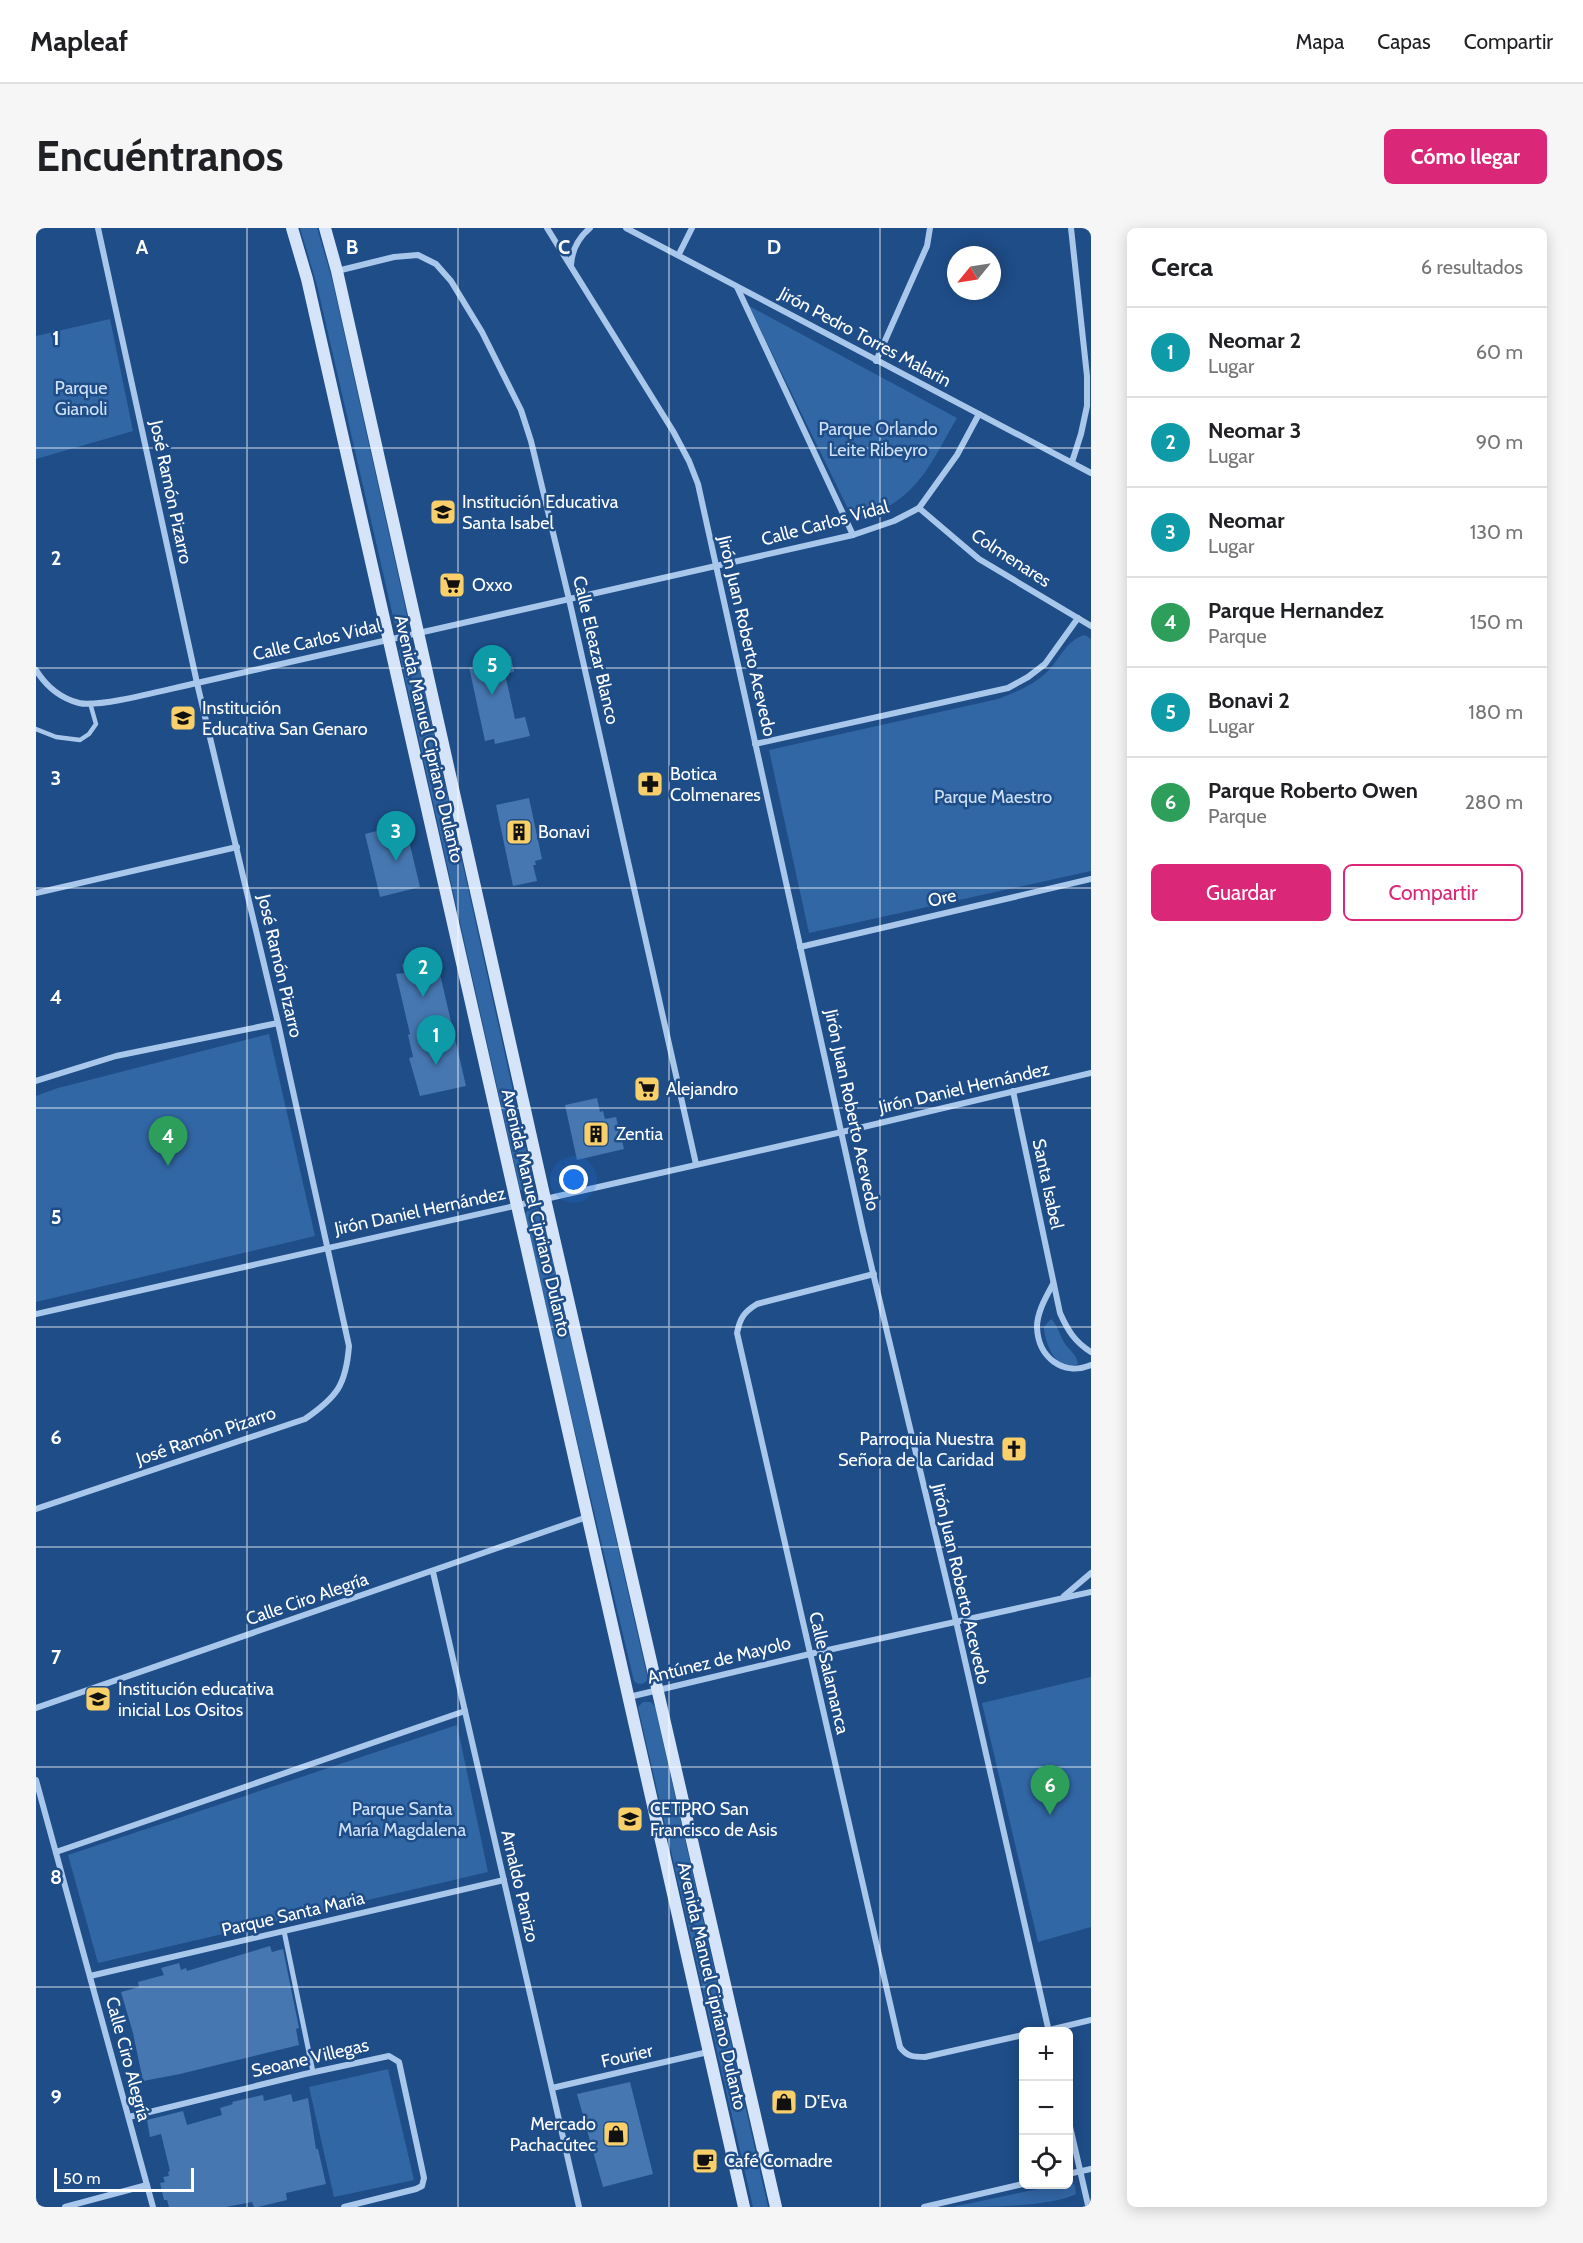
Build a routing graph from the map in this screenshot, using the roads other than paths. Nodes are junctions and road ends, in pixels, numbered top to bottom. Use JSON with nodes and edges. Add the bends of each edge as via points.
{"nodes":[{"id":1,"x":98,"y":228,"type":"edge"},
{"id":2,"x":292,"y":228,"type":"edge"},
{"id":3,"x":325,"y":228,"type":"edge"},
{"id":4,"x":547,"y":228,"type":"edge"},
{"id":5,"x":590,"y":228,"type":"edge"},
{"id":6,"x":626,"y":228,"type":"edge"},
{"id":7,"x":692,"y":228,"type":"edge"},
{"id":8,"x":930,"y":228,"type":"edge"},
{"id":9,"x":1071,"y":228,"type":"edge"},
{"id":10,"x":679,"y":254,"type":"junction"},
{"id":11,"x":571,"y":265,"type":"junction"},
{"id":12,"x":337,"y":271,"type":"junction"},
{"id":13,"x":736,"y":286,"type":"junction"},
{"id":14,"x":876,"y":361,"type":"junction"},
{"id":15,"x":979,"y":414,"type":"junction"},
{"id":16,"x":1072,"y":462,"type":"junction"},
{"id":17,"x":1091,"y":473,"type":"edge"},
{"id":18,"x":919,"y":508,"type":"junction"},
{"id":19,"x":853,"y":535,"type":"junction"},
{"id":20,"x":715,"y":566,"type":"junction"},
{"id":21,"x":569,"y":599,"type":"junction"},
{"id":22,"x":1078,"y":618,"type":"junction"},
{"id":23,"x":1091,"y":626,"type":"edge"},
{"id":24,"x":418,"y":633,"type":"junction"},
{"id":25,"x":387,"y":639,"type":"junction"},
{"id":26,"x":36,"y":671,"type":"edge"},
{"id":27,"x":197,"y":683,"type":"junction"},
{"id":28,"x":90,"y":703,"type":"junction"},
{"id":29,"x":36,"y":729,"type":"edge"},
{"id":30,"x":755,"y":744,"type":"junction"},
{"id":31,"x":237,"y":847,"type":"junction"},
{"id":32,"x":1091,"y":879,"type":"edge"},
{"id":33,"x":36,"y":893,"type":"edge"},
{"id":34,"x":800,"y":947,"type":"junction"},
{"id":35,"x":278,"y":1023,"type":"junction"},
{"id":36,"x":1091,"y":1073,"type":"edge"},
{"id":37,"x":36,"y":1080,"type":"edge"},
{"id":38,"x":1013,"y":1091,"type":"junction"},
{"id":39,"x":842,"y":1132,"type":"junction"},
{"id":40,"x":696,"y":1164,"type":"junction"},
{"id":41,"x":545,"y":1199,"type":"junction"},
{"id":42,"x":516,"y":1205,"type":"junction"},
{"id":43,"x":327,"y":1247,"type":"junction"},
{"id":44,"x":874,"y":1274,"type":"junction"},
{"id":45,"x":1053,"y":1283,"type":"junction"},
{"id":46,"x":36,"y":1314,"type":"edge"},
{"id":47,"x":1091,"y":1352,"type":"edge"},
{"id":48,"x":1091,"y":1365,"type":"edge"},
{"id":49,"x":36,"y":1509,"type":"edge"},
{"id":50,"x":587,"y":1517,"type":"junction"},
{"id":51,"x":433,"y":1572,"type":"junction"},
{"id":52,"x":1091,"y":1573,"type":"edge"},
{"id":53,"x":1091,"y":1592,"type":"edge"},
{"id":54,"x":1062,"y":1598,"type":"junction"},
{"id":55,"x":956,"y":1621,"type":"junction"},
{"id":56,"x":810,"y":1654,"type":"junction"},
{"id":57,"x":659,"y":1690,"type":"junction"},
{"id":58,"x":629,"y":1697,"type":"junction"},
{"id":59,"x":36,"y":1708,"type":"edge"},
{"id":60,"x":465,"y":1711,"type":"junction"},
{"id":61,"x":36,"y":1780,"type":"edge"},
{"id":62,"x":56,"y":1852,"type":"junction"},
{"id":63,"x":504,"y":1880,"type":"junction"},
{"id":64,"x":284,"y":1931,"type":"junction"},
{"id":65,"x":90,"y":1976,"type":"junction"},
{"id":66,"x":1091,"y":2019,"type":"edge"},
{"id":67,"x":1047,"y":2027,"type":"edge"},
{"id":68,"x":1062,"y":2027,"type":"edge"},
{"id":69,"x":1019,"y":2036,"type":"edge"},
{"id":70,"x":708,"y":2052,"type":"junction"},
{"id":71,"x":313,"y":2072,"type":"junction"},
{"id":72,"x":552,"y":2088,"type":"junction"},
{"id":73,"x":129,"y":2117,"type":"junction"},
{"id":74,"x":1072,"y":2135,"type":"edge"},
{"id":75,"x":1091,"y":2169,"type":"edge"},
{"id":76,"x":1080,"y":2171,"type":"junction"},
{"id":77,"x":1073,"y":2173,"type":"edge"},
{"id":78,"x":1019,"y":2185,"type":"edge"},
{"id":79,"x":147,"y":2186,"type":"junction"},
{"id":80,"x":1089,"y":2205,"type":"edge"},
{"id":81,"x":65,"y":2207,"type":"edge"},
{"id":82,"x":153,"y":2207,"type":"edge"},
{"id":83,"x":344,"y":2207,"type":"edge"},
{"id":84,"x":579,"y":2207,"type":"edge"},
{"id":85,"x":744,"y":2207,"type":"edge"},
{"id":86,"x":776,"y":2207,"type":"edge"},
{"id":87,"x":924,"y":2207,"type":"edge"},
{"id":88,"x":1080,"y":2207,"type":"edge"}],
"edges":[{"from":1,"to":27,"type":"street","name":"José Ramón Pizarro"},
{"from":2,"to":25,"type":"main road","name":"Avenida Manuel Cipriano Dulanto","via":[[307,279]]},
{"from":3,"to":12,"type":"main road","name":"Avenida Manuel Cipriano Dulanto"},
{"from":4,"to":11,"type":"street","name":"Jirón Juan Roberto Acevedo"},
{"from":5,"to":11,"type":"street","via":[[577,242]]},
{"from":6,"to":10,"type":"street","name":"Jirón Pedro Torres Malarin"},
{"from":7,"to":10,"type":"street"},
{"from":8,"to":14,"type":"street","via":[[927,246]]},
{"from":9,"to":16,"type":"street","via":[[1087,376],[1087,406]]},
{"from":10,"to":13,"type":"street","name":"Jirón Pedro Torres Malarin"},
{"from":11,"to":20,"type":"street","name":"Jirón Juan Roberto Acevedo","via":[[689,461],[698,484]]},
{"from":12,"to":21,"type":"street","name":"Calle Eleazar Blanco","via":[[418,255],[436,264],[451,281],[521,410]]},
{"from":12,"to":24,"type":"main road","name":"Avenida Manuel Cipriano Dulanto"},
{"from":13,"to":14,"type":"street","name":"Jirón Pedro Torres Malarin"},
{"from":13,"to":19,"type":"street"},
{"from":14,"to":15,"type":"street","name":"Jirón Pedro Torres Malarin"},
{"from":15,"to":16,"type":"street","name":"Jirón Pedro Torres Malarin"},
{"from":15,"to":18,"type":"street","name":"Calle Carlos Vidal","via":[[957,455]]},
{"from":16,"to":17,"type":"street","name":"Jirón Pedro Torres Malarin"},
{"from":18,"to":19,"type":"street","name":"Calle Carlos Vidal","via":[[894,522]]},
{"from":18,"to":22,"type":"street","name":"Colmenares","via":[[979,559]]},
{"from":19,"to":20,"type":"street","name":"Calle Carlos Vidal"},
{"from":20,"to":21,"type":"street","name":"Calle Carlos Vidal"},
{"from":20,"to":30,"type":"street","name":"Jirón Juan Roberto Acevedo"},
{"from":21,"to":24,"type":"street","name":"Calle Carlos Vidal"},
{"from":21,"to":40,"type":"street","name":"Calle Eleazar Blanco"},
{"from":22,"to":23,"type":"street","name":"Colmenares"},
{"from":22,"to":30,"type":"street","via":[[1045,664],[1008,688]]},
{"from":24,"to":25,"type":"street","name":"Calle Carlos Vidal"},
{"from":24,"to":41,"type":"main road","name":"Avenida Manuel Cipriano Dulanto"},
{"from":25,"to":27,"type":"street","name":"Calle Carlos Vidal"},
{"from":25,"to":42,"type":"main road","name":"Avenida Manuel Cipriano Dulanto"},
{"from":26,"to":28,"type":"street","name":"Calle Carlos Vidal","via":[[49,688],[81,703]]},
{"from":27,"to":28,"type":"street","name":"Calle Carlos Vidal"},
{"from":27,"to":31,"type":"street","name":"José Ramón Pizarro"},
{"from":28,"to":29,"type":"lane","via":[[96,724],[80,740]]},
{"from":30,"to":34,"type":"street","name":"Jirón Juan Roberto Acevedo"},
{"from":31,"to":33,"type":"street"},
{"from":31,"to":35,"type":"street","name":"José Ramón Pizarro"},
{"from":32,"to":34,"type":"street","name":"Ore"},
{"from":34,"to":39,"type":"street","name":"Jirón Juan Roberto Acevedo"},
{"from":35,"to":37,"type":"street","via":[[116,1056]]},
{"from":35,"to":43,"type":"street","name":"José Ramón Pizarro"},
{"from":36,"to":38,"type":"street","name":"Jirón Daniel Hernández"},
{"from":38,"to":39,"type":"street","name":"Jirón Daniel Hernández"},
{"from":38,"to":45,"type":"street","name":"Santa Isabel"},
{"from":39,"to":40,"type":"street","name":"Jirón Daniel Hernández"},
{"from":39,"to":44,"type":"street","name":"Jirón Juan Roberto Acevedo"},
{"from":40,"to":41,"type":"street","name":"Jirón Daniel Hernández"},
{"from":41,"to":42,"type":"street","name":"Jirón Daniel Hernández"},
{"from":41,"to":57,"type":"main road","name":"Avenida Manuel Cipriano Dulanto"},
{"from":42,"to":43,"type":"street","name":"Jirón Daniel Hernández"},
{"from":42,"to":50,"type":"main road","name":"Avenida Manuel Cipriano Dulanto"},
{"from":43,"to":46,"type":"street","name":"Jirón Daniel Hernández"},
{"from":43,"to":49,"type":"street","name":"José Ramón Pizarro","via":[[349,1346],[347,1372],[325,1406],[305,1419]]},
{"from":44,"to":55,"type":"street","name":"Jirón Juan Roberto Acevedo"},
{"from":44,"to":56,"type":"street","name":"Calle Salamanca","via":[[757,1304],[739,1320],[737,1333]]},
{"from":45,"to":47,"type":"street","name":"Santa Isabel","via":[[1067,1329]]},
{"from":45,"to":48,"type":"street","via":[[1041,1308],[1038,1337],[1045,1352],[1066,1369],[1080,1370]]},
{"from":50,"to":51,"type":"street","name":"Calle Ciro Alegría"},
{"from":50,"to":58,"type":"main road","name":"Avenida Manuel Cipriano Dulanto"},
{"from":51,"to":59,"type":"street","name":"Calle Ciro Alegría"},
{"from":51,"to":60,"type":"street","name":"Arnaldo Panizo"},
{"from":52,"to":54,"type":"street","name":"Antúnez de Mayolo"},
{"from":53,"to":54,"type":"street","name":"Antúnez de Mayolo"},
{"from":54,"to":55,"type":"street","name":"Antúnez de Mayolo"},
{"from":55,"to":56,"type":"street","name":"Antúnez de Mayolo"},
{"from":55,"to":67,"type":"street","name":"Jirón Juan Roberto Acevedo"},
{"from":56,"to":57,"type":"street","name":"Antúnez de Mayolo"},
{"from":56,"to":69,"type":"street","name":"Calle Salamanca","via":[[900,2047],[912,2058],[925,2057]]},
{"from":57,"to":58,"type":"street","name":"Antúnez de Mayolo"},
{"from":57,"to":86,"type":"main road","name":"Avenida Manuel Cipriano Dulanto"},
{"from":58,"to":70,"type":"main road","name":"Avenida Manuel Cipriano Dulanto"},
{"from":60,"to":62,"type":"street"},
{"from":60,"to":63,"type":"street","name":"Arnaldo Panizo"},
{"from":61,"to":62,"type":"street","name":"Calle Ciro Alegría"},
{"from":62,"to":65,"type":"street","name":"Calle Ciro Alegría"},
{"from":63,"to":64,"type":"street","name":"Parque Santa Maria"},
{"from":63,"to":72,"type":"street","name":"Arnaldo Panizo"},
{"from":64,"to":65,"type":"street","name":"Parque Santa Maria"},
{"from":64,"to":71,"type":"street"},
{"from":65,"to":73,"type":"street","name":"Calle Ciro Alegría"},
{"from":66,"to":68,"type":"street"},
{"from":70,"to":72,"type":"street","name":"Fourier"},
{"from":70,"to":85,"type":"main road","name":"Avenida Manuel Cipriano Dulanto"},
{"from":71,"to":73,"type":"street","name":"Seoane Villegas"},
{"from":71,"to":83,"type":"street","name":"Seoane Villegas","via":[[389,2056],[399,2062],[424,2178],[422,2186]]},
{"from":72,"to":84,"type":"street","name":"Arnaldo Panizo"},
{"from":73,"to":79,"type":"street","name":"Calle Ciro Alegría"},
{"from":74,"to":76,"type":"street"},
{"from":75,"to":76,"type":"street"},
{"from":76,"to":77,"type":"street"},
{"from":76,"to":80,"type":"street"},
{"from":78,"to":87,"type":"street"},
{"from":79,"to":81,"type":"street"},
{"from":79,"to":82,"type":"street","name":"Calle Ciro Alegría"},
{"from":80,"to":88,"type":"street"}]}
